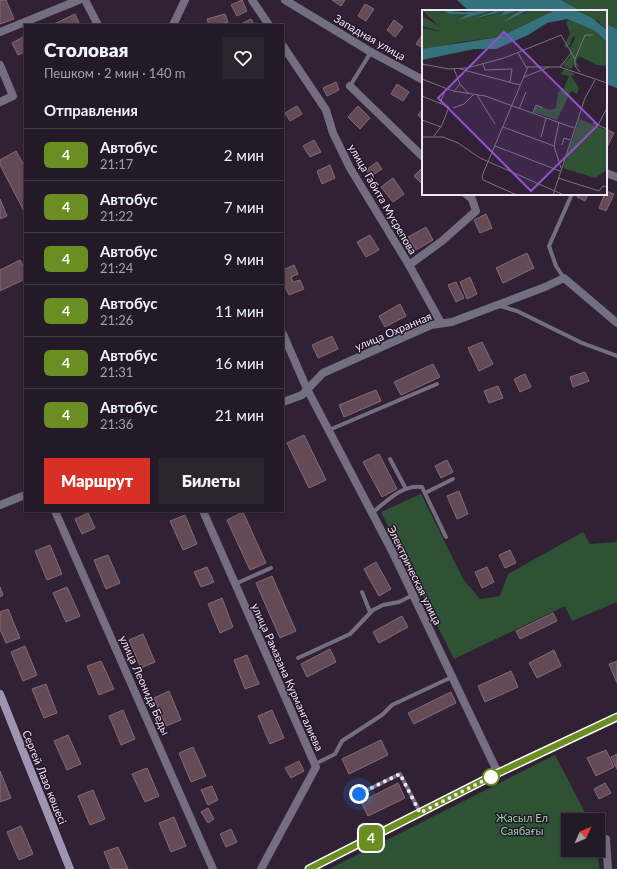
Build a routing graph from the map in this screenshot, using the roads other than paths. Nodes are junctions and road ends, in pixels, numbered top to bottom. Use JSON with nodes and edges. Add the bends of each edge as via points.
{"nodes":[{"id":1,"x":79,"y":0,"type":"edge"},
{"id":2,"x":85,"y":0,"type":"edge"},
{"id":3,"x":185,"y":0,"type":"edge"},
{"id":4,"x":252,"y":0,"type":"edge"},
{"id":5,"x":285,"y":0,"type":"edge"},
{"id":6,"x":97,"y":24,"type":"edge"},
{"id":7,"x":173,"y":24,"type":"edge"},
{"id":8,"x":268,"y":24,"type":"edge"},
{"id":9,"x":0,"y":32,"type":"edge"},
{"id":10,"x":284,"y":47,"type":"edge"},
{"id":11,"x":371,"y":52,"type":"junction"},
{"id":12,"x":0,"y":65,"type":"edge"},
{"id":13,"x":422,"y":79,"type":"edge"},
{"id":14,"x":350,"y":86,"type":"joint"},
{"id":15,"x":0,"y":102,"type":"edge"},
{"id":16,"x":422,"y":156,"type":"edge"},
{"id":17,"x":607,"y":172,"type":"edge"},
{"id":18,"x":617,"y":177,"type":"edge"},
{"id":19,"x":467,"y":195,"type":"edge"},
{"id":20,"x":572,"y":195,"type":"edge"},
{"id":21,"x":409,"y":265,"type":"junction"},
{"id":22,"x":564,"y":278,"type":"junction"},
{"id":23,"x":496,"y":304,"type":"junction"},
{"id":24,"x":441,"y":323,"type":"junction"},
{"id":25,"x":617,"y":323,"type":"edge"},
{"id":26,"x":284,"y":336,"type":"edge"},
{"id":27,"x":617,"y":356,"type":"edge"},
{"id":28,"x":437,"y":384,"type":"dead end"},
{"id":29,"x":307,"y":389,"type":"junction"},
{"id":30,"x":284,"y":402,"type":"edge"},
{"id":31,"x":329,"y":430,"type":"junction"},
{"id":32,"x":390,"y":459,"type":"dead end"},
{"id":33,"x":452,"y":480,"type":"dead end"},
{"id":34,"x":406,"y":489,"type":"junction"},
{"id":35,"x":425,"y":492,"type":"junction"},
{"id":36,"x":24,"y":495,"type":"edge"},
{"id":37,"x":0,"y":505,"type":"edge"},
{"id":38,"x":55,"y":512,"type":"edge"},
{"id":39,"x":203,"y":512,"type":"edge"},
{"id":40,"x":372,"y":514,"type":"junction"},
{"id":41,"x":446,"y":537,"type":"dead end"},
{"id":42,"x":271,"y":568,"type":"dead end"},
{"id":43,"x":234,"y":584,"type":"junction"},
{"id":44,"x":362,"y":592,"type":"dead end"},
{"id":45,"x":412,"y":595,"type":"junction"},
{"id":46,"x":370,"y":612,"type":"junction"},
{"id":47,"x":298,"y":658,"type":"dead end"},
{"id":48,"x":452,"y":677,"type":"junction"},
{"id":49,"x":0,"y":694,"type":"edge"},
{"id":50,"x":617,"y":717,"type":"edge"},
{"id":51,"x":315,"y":764,"type":"junction"},
{"id":52,"x":498,"y":773,"type":"junction"},
{"id":53,"x":359,"y":794,"type":"dead end"},
{"id":54,"x":420,"y":813,"type":"junction"},
{"id":55,"x":606,"y":839,"type":"dead end"},
{"id":56,"x":70,"y":869,"type":"edge"},
{"id":57,"x":213,"y":869,"type":"edge"},
{"id":58,"x":261,"y":869,"type":"edge"},
{"id":59,"x":309,"y":869,"type":"edge"},
{"id":60,"x":608,"y":869,"type":"edge"}],
"edges":[{"from":1,"to":9,"type":"street"},
{"from":2,"to":6,"type":"street"},
{"from":3,"to":7,"type":"street"},
{"from":4,"to":8,"type":"street"},
{"from":5,"to":11,"type":"street","name":"Западная улица"},
{"from":10,"to":21,"type":"street","name":"улица Габита Мусрепова","via":[[326,110],[350,168]]},
{"from":11,"to":13,"type":"street","name":"Западная улица"},
{"from":11,"to":14,"type":"lane"},
{"from":12,"to":15,"type":"street","via":[[14,96]]},
{"from":14,"to":16,"type":"street"},
{"from":17,"to":18,"type":"street"},
{"from":19,"to":21,"type":"street","via":[[476,211],[442,241]]},
{"from":20,"to":22,"type":"lane","via":[[549,246],[556,266]]},
{"from":21,"to":24,"type":"street","name":"улица Габита Мусрепова"},
{"from":22,"to":23,"type":"street","name":"улица Охранная"},
{"from":22,"to":25,"type":"street"},
{"from":23,"to":24,"type":"street","name":"улица Охранная","via":[[452,322]]},
{"from":23,"to":27,"type":"lane"},
{"from":24,"to":29,"type":"street","name":"улица Охранная","via":[[431,325],[323,373]]},
{"from":26,"to":29,"type":"street","name":"Электрическая улица"},
{"from":28,"to":31,"type":"lane"},
{"from":29,"to":30,"type":"street","name":"улица Охранная","via":[[302,395]]},
{"from":29,"to":31,"type":"street","name":"Электрическая улица"},
{"from":31,"to":40,"type":"street","name":"Электрическая улица"},
{"from":32,"to":34,"type":"lane"},
{"from":33,"to":35,"type":"lane"},
{"from":34,"to":35,"type":"lane","via":[[422,487]]},
{"from":34,"to":40,"type":"lane"},
{"from":35,"to":41,"type":"lane"},
{"from":36,"to":37,"type":"street"},
{"from":38,"to":57,"type":"street","name":"улица Леонида Беды"},
{"from":39,"to":43,"type":"street","name":"улица Рамазана Курмангалиева"},
{"from":40,"to":45,"type":"street","name":"Электрическая улица"},
{"from":42,"to":43,"type":"lane"},
{"from":43,"to":51,"type":"street","name":"улица Рамазана Курмангалиева"},
{"from":44,"to":46,"type":"lane"},
{"from":45,"to":46,"type":"lane"},
{"from":45,"to":48,"type":"street","name":"Электрическая улица"},
{"from":46,"to":47,"type":"lane","via":[[350,634]]},
{"from":48,"to":51,"type":"lane","via":[[392,705],[382,715],[342,741],[335,754]]},
{"from":48,"to":52,"type":"street","name":"Электрическая улица"},
{"from":49,"to":56,"type":"street","name":"Сергей Лазо көшесі"},
{"from":50,"to":52,"type":"street"},
{"from":51,"to":58,"type":"street","name":"улица Рамазана Курмангалиева","via":[[316,767]]},
{"from":52,"to":54,"type":"street"},
{"from":53,"to":54,"type":"lane","via":[[400,774]]},
{"from":54,"to":59,"type":"street"},
{"from":55,"to":60,"type":"street"}]}
